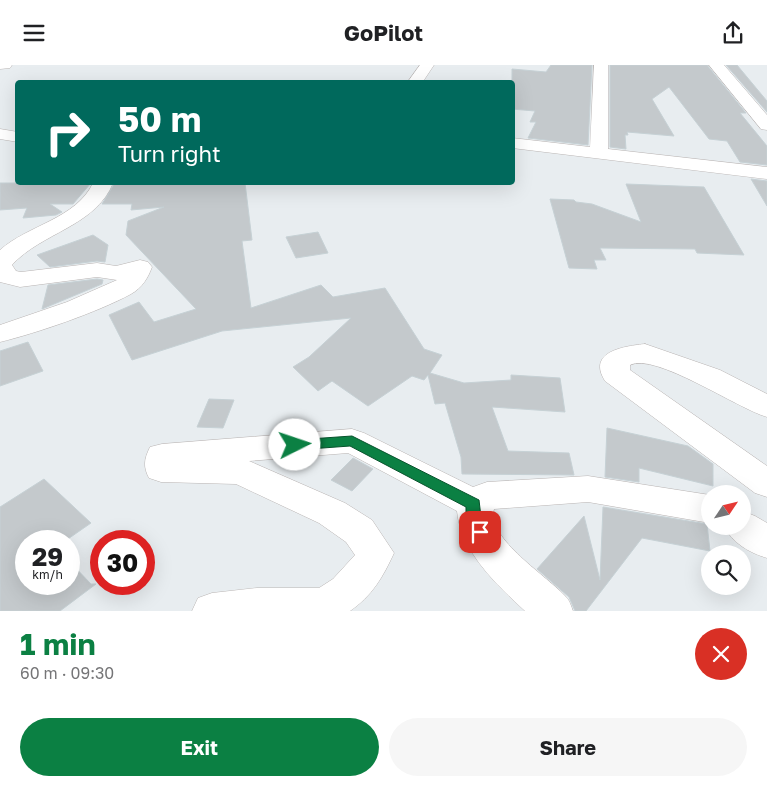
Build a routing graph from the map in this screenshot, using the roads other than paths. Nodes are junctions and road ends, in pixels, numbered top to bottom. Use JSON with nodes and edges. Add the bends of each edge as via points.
{"nodes":[{"id":1,"x":0,"y":65,"type":"edge"},
{"id":2,"x":5,"y":65,"type":"edge"},
{"id":3,"x":427,"y":65,"type":"edge"},
{"id":4,"x":600,"y":65,"type":"edge"},
{"id":5,"x":716,"y":65,"type":"edge"},
{"id":6,"x":416,"y":80,"type":"edge"},
{"id":7,"x":767,"y":125,"type":"edge"},
{"id":8,"x":0,"y":133,"type":"edge"},
{"id":9,"x":15,"y":136,"type":"edge"},
{"id":10,"x":515,"y":143,"type":"edge"},
{"id":11,"x":598,"y":153,"type":"junction"},
{"id":12,"x":767,"y":173,"type":"edge"},
{"id":13,"x":102,"y":185,"type":"edge"},
{"id":14,"x":0,"y":264,"type":"edge"},
{"id":15,"x":0,"y":334,"type":"edge"},
{"id":16,"x":767,"y":407,"type":"edge"},
{"id":17,"x":767,"y":484,"type":"edge"},
{"id":18,"x":474,"y":504,"type":"junction"},
{"id":19,"x":701,"y":508,"type":"edge"},
{"id":20,"x":751,"y":532,"type":"edge"},
{"id":21,"x":767,"y":543,"type":"edge"},
{"id":22,"x":212,"y":611,"type":"edge"},
{"id":23,"x":553,"y":611,"type":"edge"}],
"edges":[{"from":1,"to":2,"type":"street"},
{"from":3,"to":6,"type":"street"},
{"from":4,"to":11,"type":"street"},
{"from":5,"to":7,"type":"street"},
{"from":8,"to":9,"type":"street"},
{"from":10,"to":11,"type":"street"},
{"from":11,"to":12,"type":"street"},
{"from":13,"to":14,"type":"street","via":[[85,206],[14,250]]},
{"from":14,"to":15,"type":"street","via":[[7,276],[20,280],[97,270],[116,273],[140,267],[136,277],[123,288]]},
{"from":16,"to":17,"type":"street","via":[[710,377],[645,353],[625,355],[616,361],[615,374]]},
{"from":18,"to":19,"type":"street","via":[[487,496],[588,489]]},
{"from":18,"to":22,"type":"street","via":[[352,441],[162,456],[161,469],[240,471],[324,509],[359,531],[375,553],[367,570],[347,591],[325,606],[257,606]]},
{"from":18,"to":23,"type":"street","via":[[474,517],[487,546]]},
{"from":20,"to":21,"type":"street"}]}
